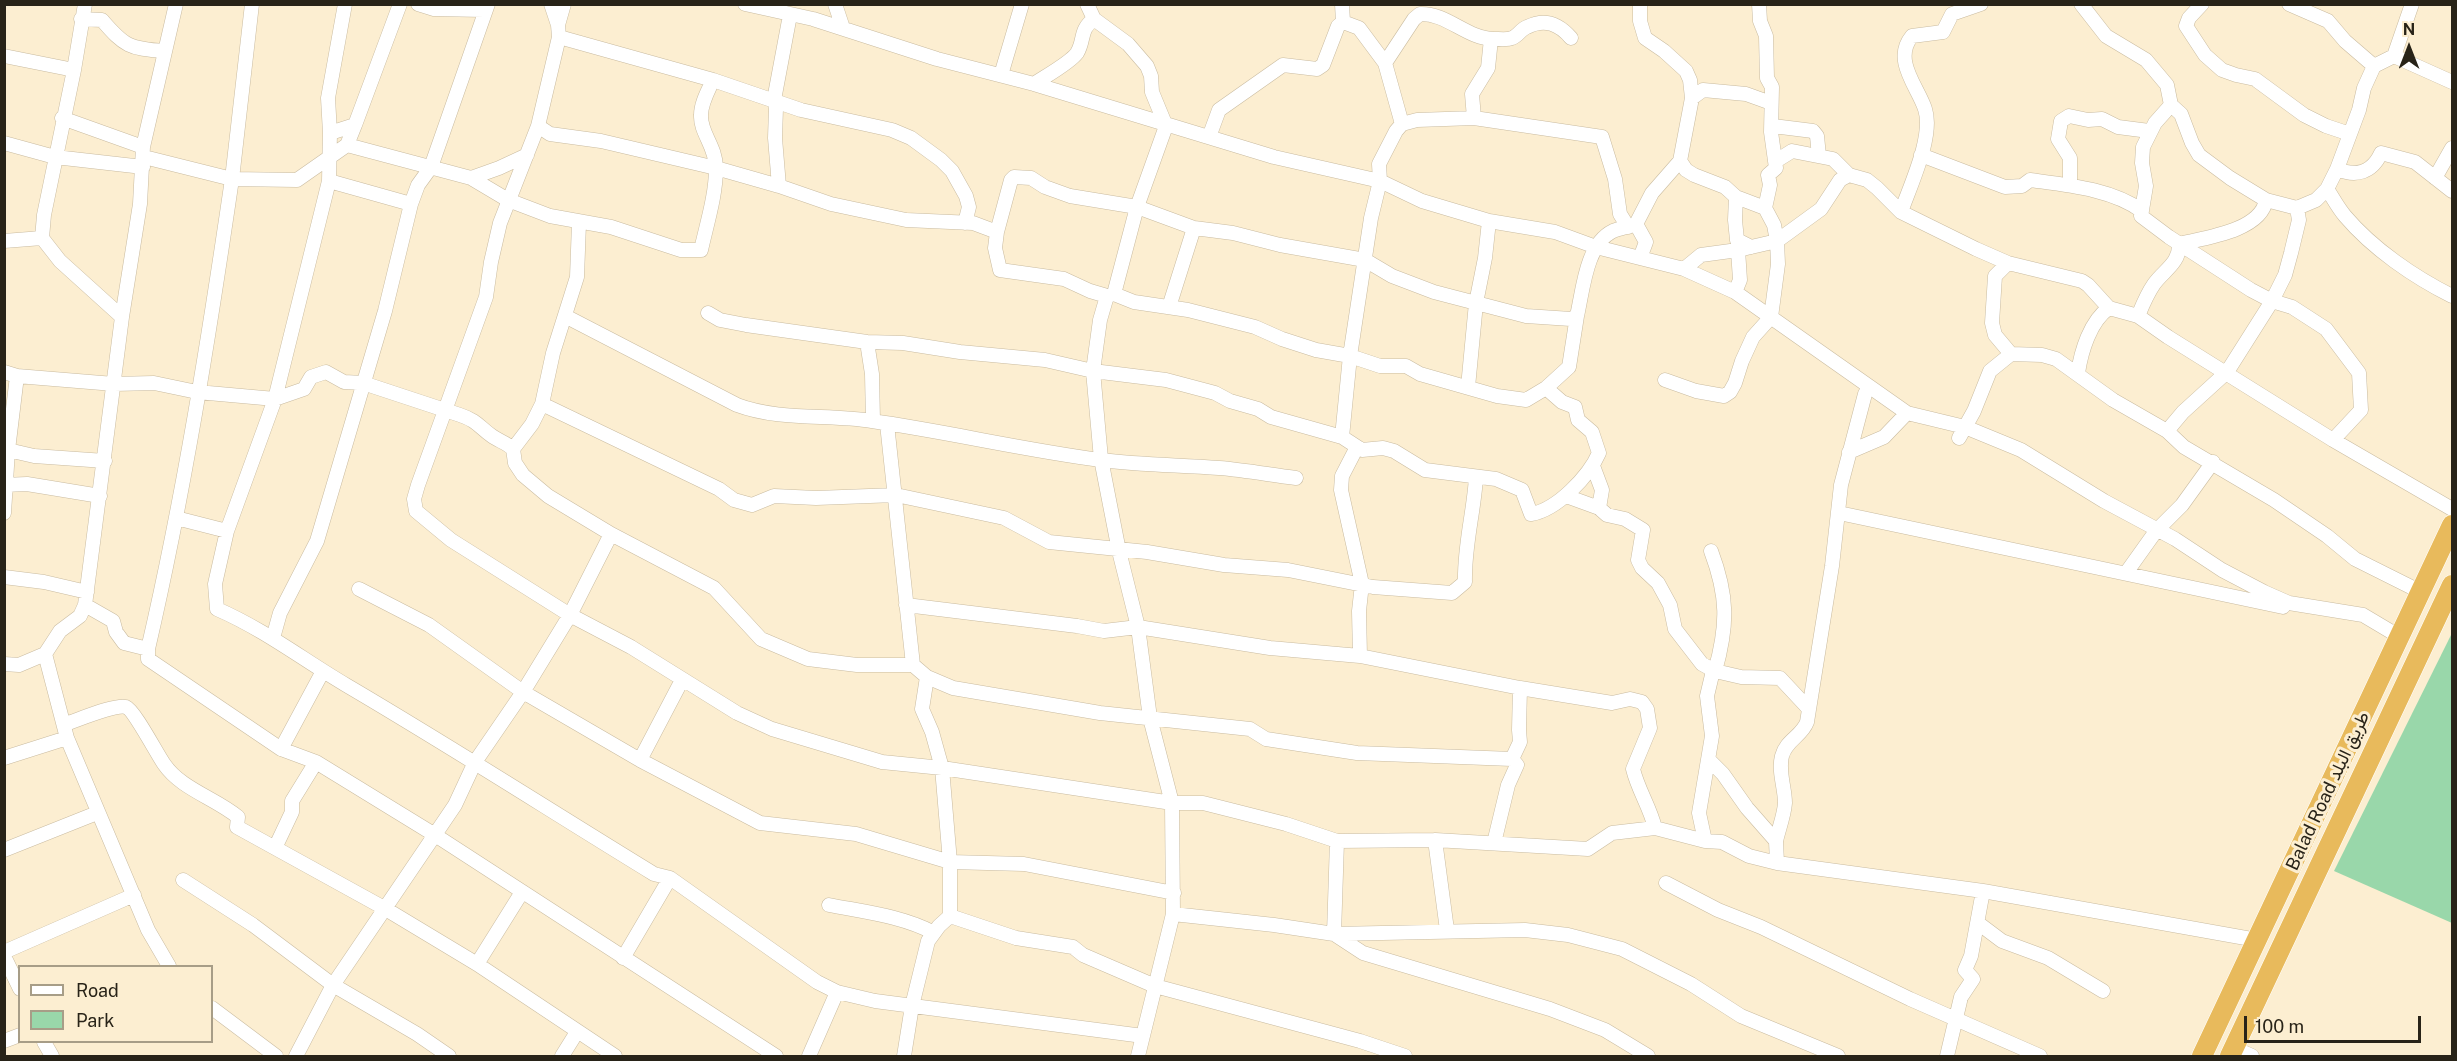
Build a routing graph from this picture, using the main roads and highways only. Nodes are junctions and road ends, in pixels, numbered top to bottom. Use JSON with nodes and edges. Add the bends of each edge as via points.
{"nodes":[{"id":1,"x":2452,"y":525,"type":"edge"},
{"id":2,"x":2452,"y":585,"type":"edge"},
{"id":3,"x":2239,"y":1053,"type":"edge"},
{"id":4,"x":2202,"y":1056,"type":"edge"}],
"edges":[{"from":1,"to":4,"type":"highway","name":"Balad Road طريق البلد"},
{"from":2,"to":3,"type":"highway","name":"Balad Road طريق البلد"}]}
